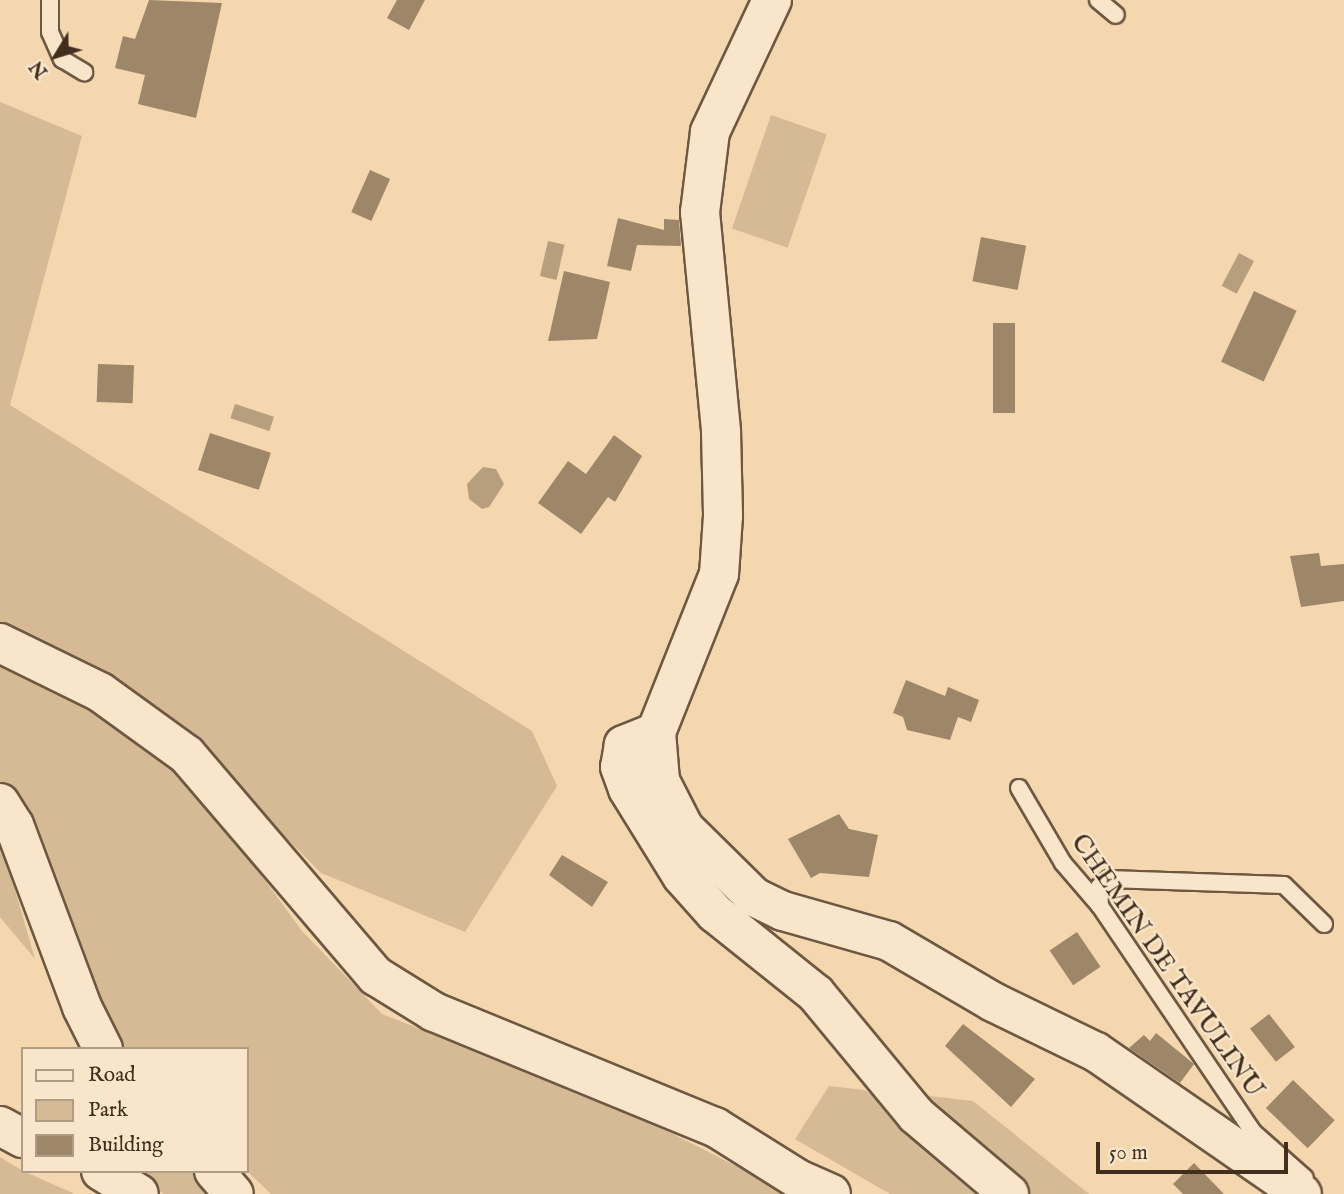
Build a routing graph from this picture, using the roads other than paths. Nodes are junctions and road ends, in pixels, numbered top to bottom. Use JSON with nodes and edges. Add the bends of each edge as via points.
{"nodes":[{"id":1,"x":50,"y":0,"type":"edge"},
{"id":2,"x":772,"y":0,"type":"edge"},
{"id":3,"x":1098,"y":0,"type":"edge"},
{"id":4,"x":1116,"y":15,"type":"dead end"},
{"id":5,"x":84,"y":72,"type":"dead end"},
{"id":6,"x":0,"y":643,"type":"edge"},
{"id":7,"x":656,"y":732,"type":"junction"},
{"id":8,"x":1019,"y":788,"type":"dead end"},
{"id":9,"x":0,"y":803,"type":"edge"},
{"id":10,"x":1100,"y":906,"type":"junction"},
{"id":11,"x":1324,"y":924,"type":"dead end"},
{"id":12,"x":102,"y":1047,"type":"edge"},
{"id":13,"x":0,"y":1126,"type":"edge"},
{"id":14,"x":21,"y":1137,"type":"edge"},
{"id":15,"x":104,"y":1173,"type":"edge"},
{"id":16,"x":216,"y":1173,"type":"edge"},
{"id":17,"x":139,"y":1194,"type":"edge"},
{"id":18,"x":234,"y":1194,"type":"edge"},
{"id":19,"x":831,"y":1194,"type":"edge"},
{"id":20,"x":1009,"y":1194,"type":"edge"},
{"id":21,"x":1302,"y":1194,"type":"edge"},
{"id":22,"x":1309,"y":1194,"type":"edge"}],
"edges":[{"from":1,"to":5,"type":"lane","via":[[50,32],[62,59]]},
{"from":2,"to":7,"type":"street","via":[[710,132],[700,212],[721,432],[719,574]]},
{"from":3,"to":4,"type":"lane"},
{"from":6,"to":19,"type":"street","via":[[100,692],[187,755],[376,976],[434,1012],[715,1127],[798,1180]]},
{"from":7,"to":20,"type":"street","via":[[624,746],[620,767],[628,789],[682,876],[715,913],[816,993],[916,1115]]},
{"from":7,"to":21,"type":"street","via":[[660,781],[684,828],[754,897],[783,911],[889,941],[993,1002],[1096,1052]]},
{"from":8,"to":10,"type":"lane","name":"CHEMIN DE TAVULINU","via":[[1063,863]]},
{"from":9,"to":12,"type":"street","via":[[14,825],[82,1007]]},
{"from":10,"to":11,"type":"lane","via":[[1099,887],[1109,879],[1284,886]]},
{"from":10,"to":22,"type":"lane","name":"CHEMIN DE TAVULINU","via":[[1253,1132],[1303,1173]]},
{"from":13,"to":14,"type":"street"},
{"from":15,"to":17,"type":"street"},
{"from":16,"to":18,"type":"street"}]}
